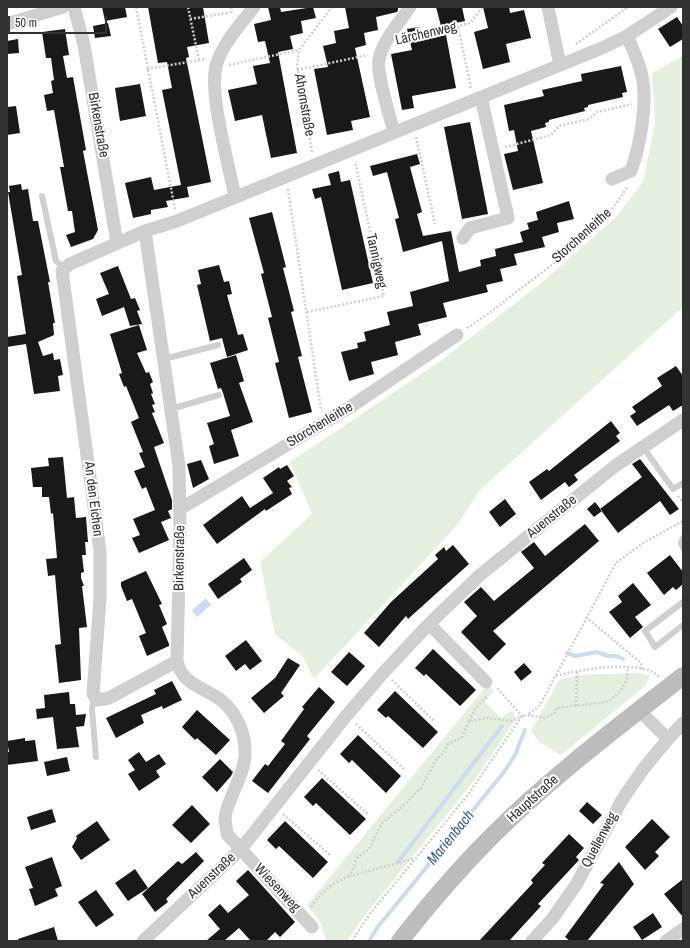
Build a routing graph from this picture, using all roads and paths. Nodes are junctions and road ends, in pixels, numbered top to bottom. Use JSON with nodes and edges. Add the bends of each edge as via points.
{"nodes":[{"id":1,"x":63,"y":7,"type":"edge"},
{"id":2,"x":74,"y":7,"type":"edge"},
{"id":3,"x":136,"y":7,"type":"edge"},
{"id":4,"x":188,"y":7,"type":"edge"},
{"id":5,"x":231,"y":7,"type":"edge"},
{"id":6,"x":332,"y":7,"type":"edge"},
{"id":7,"x":410,"y":7,"type":"edge"},
{"id":8,"x":483,"y":7,"type":"edge"},
{"id":9,"x":548,"y":7,"type":"edge"},
{"id":10,"x":628,"y":7,"type":"edge"},
{"id":11,"x":671,"y":7,"type":"edge"},
{"id":12,"x":254,"y":8,"type":"edge"},
{"id":13,"x":232,"y":12,"type":"junction"},
{"id":14,"x":190,"y":19,"type":"junction"},
{"id":15,"x":7,"y":24,"type":"edge"},
{"id":16,"x":458,"y":27,"type":"junction"},
{"id":17,"x":627,"y":36,"type":"junction"},
{"id":18,"x":383,"y":48,"type":"junction"},
{"id":19,"x":300,"y":50,"type":"junction"},
{"id":20,"x":199,"y":60,"type":"junction"},
{"id":21,"x":218,"y":62,"type":"junction"},
{"id":22,"x":560,"y":65,"type":"junction"},
{"id":23,"x":147,"y":69,"type":"junction"},
{"id":24,"x":297,"y":70,"type":"junction"},
{"id":25,"x":477,"y":99,"type":"junction"},
{"id":26,"x":643,"y":101,"type":"junction"},
{"id":27,"x":413,"y":125,"type":"junction"},
{"id":28,"x":394,"y":132,"type":"junction"},
{"id":29,"x":352,"y":149,"type":"junction"},
{"id":30,"x":493,"y":150,"type":"junction"},
{"id":31,"x":315,"y":165,"type":"junction"},
{"id":32,"x":286,"y":176,"type":"junction"},
{"id":33,"x":612,"y":179,"type":"dead end"},
{"id":34,"x":627,"y":186,"type":"dead end"},
{"id":35,"x":42,"y":196,"type":"dead end"},
{"id":36,"x":235,"y":197,"type":"junction"},
{"id":37,"x":177,"y":221,"type":"junction"},
{"id":38,"x":435,"y":224,"type":"dead end"},
{"id":39,"x":145,"y":231,"type":"junction"},
{"id":40,"x":463,"y":238,"type":"dead end"},
{"id":41,"x":118,"y":243,"type":"junction"},
{"id":42,"x":64,"y":268,"type":"junction"},
{"id":43,"x":307,"y":312,"type":"junction"},
{"id":44,"x":470,"y":326,"type":"dead end"},
{"id":45,"x":457,"y":335,"type":"dead end"},
{"id":46,"x":218,"y":345,"type":"dead end"},
{"id":47,"x":164,"y":359,"type":"junction"},
{"id":48,"x":219,"y":394,"type":"dead end"},
{"id":49,"x":171,"y":409,"type":"junction"},
{"id":50,"x":683,"y":420,"type":"edge"},
{"id":51,"x":323,"y":424,"type":"junction"},
{"id":52,"x":643,"y":447,"type":"junction"},
{"id":53,"x":683,"y":483,"type":"edge"},
{"id":54,"x":180,"y":509,"type":"junction"},
{"id":55,"x":683,"y":521,"type":"edge"},
{"id":56,"x":683,"y":538,"type":"edge"},
{"id":57,"x":683,"y":548,"type":"edge"},
{"id":58,"x":683,"y":602,"type":"edge"},
{"id":59,"x":586,"y":617,"type":"junction"},
{"id":60,"x":429,"y":624,"type":"junction"},
{"id":61,"x":683,"y":625,"type":"edge"},
{"id":62,"x":177,"y":661,"type":"junction"},
{"id":63,"x":628,"y":668,"type":"junction"},
{"id":64,"x":577,"y":670,"type":"junction"},
{"id":65,"x":642,"y":670,"type":"junction"},
{"id":66,"x":384,"y":672,"type":"junction"},
{"id":67,"x":555,"y":676,"type":"junction"},
{"id":68,"x":683,"y":676,"type":"edge"},
{"id":69,"x":490,"y":683,"type":"junction"},
{"id":70,"x":667,"y":688,"type":"junction"},
{"id":71,"x":93,"y":692,"type":"junction"},
{"id":72,"x":576,"y":706,"type":"junction"},
{"id":73,"x":639,"y":710,"type":"junction"},
{"id":74,"x":528,"y":715,"type":"junction"},
{"id":75,"x":346,"y":716,"type":"junction"},
{"id":76,"x":522,"y":716,"type":"junction"},
{"id":77,"x":434,"y":721,"type":"dead end"},
{"id":78,"x":468,"y":721,"type":"junction"},
{"id":79,"x":683,"y":723,"type":"edge"},
{"id":80,"x":668,"y":739,"type":"junction"},
{"id":81,"x":96,"y":757,"type":"dead end"},
{"id":82,"x":309,"y":763,"type":"junction"},
{"id":83,"x":404,"y":769,"type":"dead end"},
{"id":84,"x":275,"y":806,"type":"junction"},
{"id":85,"x":369,"y":815,"type":"dead end"},
{"id":86,"x":241,"y":849,"type":"junction"},
{"id":87,"x":331,"y":856,"type":"dead end"},
{"id":88,"x":414,"y":859,"type":"junction"},
{"id":89,"x":350,"y":876,"type":"junction"},
{"id":90,"x":308,"y":922,"type":"joint"},
{"id":91,"x":683,"y":929,"type":"edge"},
{"id":92,"x":143,"y":941,"type":"edge"},
{"id":93,"x":352,"y":941,"type":"edge"},
{"id":94,"x":400,"y":941,"type":"edge"},
{"id":95,"x":532,"y":941,"type":"edge"},
{"id":96,"x":666,"y":941,"type":"edge"}],
"edges":[{"from":1,"to":15,"type":"street"},
{"from":2,"to":41,"type":"street","name":"Birkenstraße","via":[[84,45]]},
{"from":3,"to":23,"type":"path"},
{"from":4,"to":14,"type":"path"},
{"from":5,"to":13,"type":"path"},
{"from":6,"to":19,"type":"path","name":"Ahornstraße"},
{"from":7,"to":18,"type":"street","name":"Lärchenweg"},
{"from":8,"to":16,"type":"path","name":"Lärchenweg","via":[[470,23]]},
{"from":9,"to":22,"type":"street"},
{"from":10,"to":22,"type":"path","via":[[572,46]]},
{"from":11,"to":17,"type":"street"},
{"from":12,"to":13,"type":"path"},
{"from":12,"to":21,"type":"street","via":[[229,39]]},
{"from":13,"to":14,"type":"path"},
{"from":14,"to":20,"type":"path"},
{"from":16,"to":18,"type":"path","name":"Lärchenweg"},
{"from":16,"to":25,"type":"path"},
{"from":17,"to":22,"type":"street"},
{"from":17,"to":26,"type":"street","via":[[636,54],[642,77]]},
{"from":18,"to":24,"type":"path"},
{"from":18,"to":28,"type":"street","name":"Lärchenweg","via":[[378,60],[379,71]]},
{"from":19,"to":21,"type":"path"},
{"from":19,"to":24,"type":"path","name":"Ahornstraße"},
{"from":20,"to":21,"type":"path"},
{"from":20,"to":23,"type":"path"},
{"from":21,"to":36,"type":"street","via":[[214,92]]},
{"from":22,"to":25,"type":"street"},
{"from":23,"to":37,"type":"path"},
{"from":24,"to":31,"type":"path","name":"Ahornstraße"},
{"from":25,"to":27,"type":"street"},
{"from":25,"to":30,"type":"street"},
{"from":26,"to":30,"type":"path","via":[[597,112],[589,119],[559,126],[551,135]]},
{"from":26,"to":33,"type":"street","via":[[639,141],[631,171]]},
{"from":27,"to":28,"type":"street"},
{"from":27,"to":38,"type":"path"},
{"from":28,"to":29,"type":"street"},
{"from":29,"to":31,"type":"street"},
{"from":29,"to":43,"type":"path","name":"Tannigweg","via":[[384,296]]},
{"from":30,"to":40,"type":"street","via":[[508,218],[470,228]]},
{"from":31,"to":32,"type":"street"},
{"from":32,"to":36,"type":"street"},
{"from":32,"to":43,"type":"path"},
{"from":34,"to":44,"type":"path","name":"Storchenleithe","via":[[617,204],[597,226]]},
{"from":35,"to":42,"type":"lane","via":[[56,261]]},
{"from":36,"to":37,"type":"street"},
{"from":37,"to":39,"type":"street"},
{"from":39,"to":41,"type":"street"},
{"from":39,"to":47,"type":"street","name":"Birkenstraße"},
{"from":41,"to":42,"type":"street"},
{"from":42,"to":71,"type":"street","name":"An den Eichen","via":[[62,278],[100,551],[100,599]]},
{"from":43,"to":51,"type":"path"},
{"from":45,"to":51,"type":"street","name":"Storchenleithe"},
{"from":46,"to":47,"type":"lane"},
{"from":47,"to":49,"type":"street","name":"Birkenstraße"},
{"from":48,"to":49,"type":"lane"},
{"from":49,"to":54,"type":"street","name":"Birkenstraße","via":[[179,466]]},
{"from":50,"to":52,"type":"street","name":"Auenstraße"},
{"from":51,"to":54,"type":"street","name":"Storchenleithe"},
{"from":52,"to":53,"type":"lane","via":[[673,489]]},
{"from":52,"to":60,"type":"street","name":"Auenstraße","via":[[615,466],[480,576]]},
{"from":54,"to":62,"type":"street","name":"Birkenstraße"},
{"from":55,"to":59,"type":"path","via":[[642,543],[616,563]]},
{"from":56,"to":57,"type":"lane"},
{"from":58,"to":61,"type":"lane","via":[[645,631],[655,647]]},
{"from":59,"to":65,"type":"path","via":[[641,663]]},
{"from":59,"to":67,"type":"path"},
{"from":60,"to":66,"type":"street","name":"Auenstraße"},
{"from":60,"to":69,"type":"street"},
{"from":62,"to":71,"type":"street","via":[[109,698],[103,700]]},
{"from":62,"to":86,"type":"street","name":"Birkenstraße","via":[[187,680],[220,700],[231,710],[243,733],[243,768],[228,804],[225,819],[227,834]]},
{"from":63,"to":64,"type":"path"},
{"from":63,"to":65,"type":"path"},
{"from":63,"to":72,"type":"path","via":[[625,686],[612,699]]},
{"from":64,"to":67,"type":"path"},
{"from":64,"to":72,"type":"path"},
{"from":65,"to":70,"type":"path","via":[[657,674]]},
{"from":66,"to":75,"type":"street","name":"Auenstraße"},
{"from":66,"to":77,"type":"path"},
{"from":67,"to":74,"type":"path","via":[[540,705]]},
{"from":68,"to":70,"type":"street","name":"Hauptstraße"},
{"from":69,"to":76,"type":"path"},
{"from":69,"to":78,"type":"path","via":[[488,695]]},
{"from":70,"to":73,"type":"street","name":"Hauptstraße"},
{"from":71,"to":81,"type":"lane"},
{"from":72,"to":74,"type":"path","via":[[556,708],[556,712],[545,718]]},
{"from":73,"to":80,"type":"street"},
{"from":73,"to":94,"type":"street","name":"Hauptstraße","via":[[554,779],[492,835],[428,905]]},
{"from":74,"to":76,"type":"path"},
{"from":75,"to":82,"type":"street","name":"Auenstraße"},
{"from":75,"to":83,"type":"path"},
{"from":76,"to":78,"type":"path","via":[[512,721],[488,718]]},
{"from":76,"to":88,"type":"path","via":[[467,796]]},
{"from":78,"to":89,"type":"path","via":[[462,737],[448,744],[421,788],[382,823],[369,849],[357,858]]},
{"from":79,"to":80,"type":"street","name":"Quellenweg"},
{"from":80,"to":95,"type":"street","name":"Quellenweg","via":[[622,800],[576,885],[552,919]]},
{"from":82,"to":84,"type":"street","name":"Auenstraße"},
{"from":82,"to":85,"type":"path"},
{"from":84,"to":86,"type":"street","name":"Auenstraße"},
{"from":84,"to":87,"type":"path"},
{"from":86,"to":90,"type":"street","name":"Wiesenweg"},
{"from":86,"to":92,"type":"street","name":"Auenstraße"},
{"from":88,"to":89,"type":"path"},
{"from":88,"to":93,"type":"path","via":[[369,915]]},
{"from":89,"to":90,"type":"path","via":[[330,885]]},
{"from":91,"to":96,"type":"street"}]}
